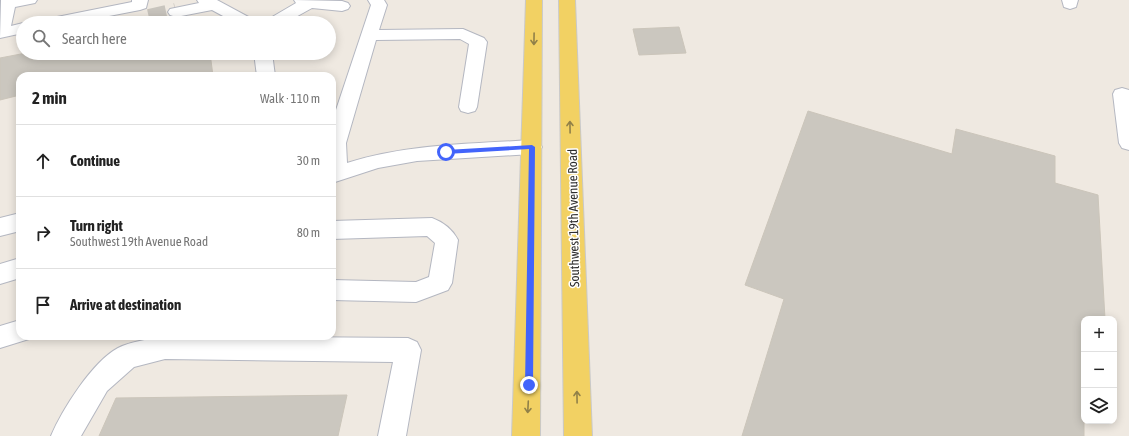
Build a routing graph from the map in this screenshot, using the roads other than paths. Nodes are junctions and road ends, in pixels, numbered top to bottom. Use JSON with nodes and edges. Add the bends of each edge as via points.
{"nodes":[{"id":1,"x":29,"y":0,"type":"edge"},
{"id":2,"x":140,"y":0,"type":"tunnel mouth"},
{"id":3,"x":376,"y":0,"type":"edge"},
{"id":4,"x":534,"y":0,"type":"edge"},
{"id":5,"x":567,"y":0,"type":"edge"},
{"id":6,"x":306,"y":1,"type":"edge"},
{"id":7,"x":9,"y":2,"type":"edge"},
{"id":8,"x":209,"y":2,"type":"edge"},
{"id":9,"x":342,"y":6,"type":"dead end"},
{"id":10,"x":104,"y":12,"type":"junction"},
{"id":11,"x":176,"y":12,"type":"tunnel mouth"},
{"id":12,"x":84,"y":16,"type":"edge"},
{"id":13,"x":134,"y":16,"type":"tunnel mouth"},
{"id":14,"x":235,"y":16,"type":"edge"},
{"id":15,"x":284,"y":16,"type":"edge"},
{"id":16,"x":16,"y":29,"type":"edge"},
{"id":17,"x":370,"y":36,"type":"junction"},
{"id":18,"x":264,"y":60,"type":"edge"},
{"id":19,"x":265,"y":72,"type":"edge"},
{"id":20,"x":1122,"y":94,"type":"dead end"},
{"id":21,"x":468,"y":107,"type":"dead end"},
{"id":22,"x":336,"y":143,"type":"edge"},
{"id":23,"x":1129,"y":143,"type":"edge"},
{"id":24,"x":532,"y":147,"type":"junction"},
{"id":25,"x":336,"y":173,"type":"edge"},
{"id":26,"x":16,"y":223,"type":"edge"},
{"id":27,"x":0,"y":227,"type":"edge"},
{"id":28,"x":336,"y":230,"type":"edge"},
{"id":29,"x":16,"y":269,"type":"edge"},
{"id":30,"x":0,"y":274,"type":"edge"},
{"id":31,"x":336,"y":290,"type":"edge"},
{"id":32,"x":16,"y":332,"type":"edge"},
{"id":33,"x":0,"y":337,"type":"edge"},
{"id":34,"x":66,"y":436,"type":"edge"},
{"id":35,"x":392,"y":436,"type":"edge"},
{"id":36,"x":526,"y":436,"type":"edge"},
{"id":37,"x":578,"y":436,"type":"edge"}],
"edges":[{"from":1,"to":7,"type":"lane"},
{"from":2,"to":10,"type":"lane","via":[[140,5]]},
{"from":3,"to":17,"type":"lane","via":[[379,6]]},
{"from":4,"to":24,"type":"main road","one_way":true},
{"from":37,"to":5,"type":"main road","name":"Southwest 19th Avenue Road","one_way":true},
{"from":6,"to":9,"type":"lane"},
{"from":6,"to":15,"type":"lane"},
{"from":7,"to":16,"type":"lane","via":[[1,32]]},
{"from":8,"to":11,"type":"lane"},
{"from":8,"to":14,"type":"lane"},
{"from":10,"to":12,"type":"lane"},
{"from":10,"to":13,"type":"lane"},
{"from":17,"to":21,"type":"lane","via":[[464,34],[478,42]]},
{"from":17,"to":22,"type":"lane"},
{"from":18,"to":19,"type":"lane"},
{"from":20,"to":23,"type":"lane"},
{"from":24,"to":25,"type":"lane","via":[[417,154],[377,161]]},
{"from":24,"to":36,"type":"main road","one_way":true},
{"from":26,"to":27,"type":"lane"},
{"from":28,"to":31,"type":"lane","via":[[432,227],[447,240],[440,283],[416,292]]},
{"from":29,"to":30,"type":"lane"},
{"from":32,"to":33,"type":"lane"},
{"from":34,"to":35,"type":"lane","via":[[98,382],[126,357],[165,347],[408,350]]}]}
